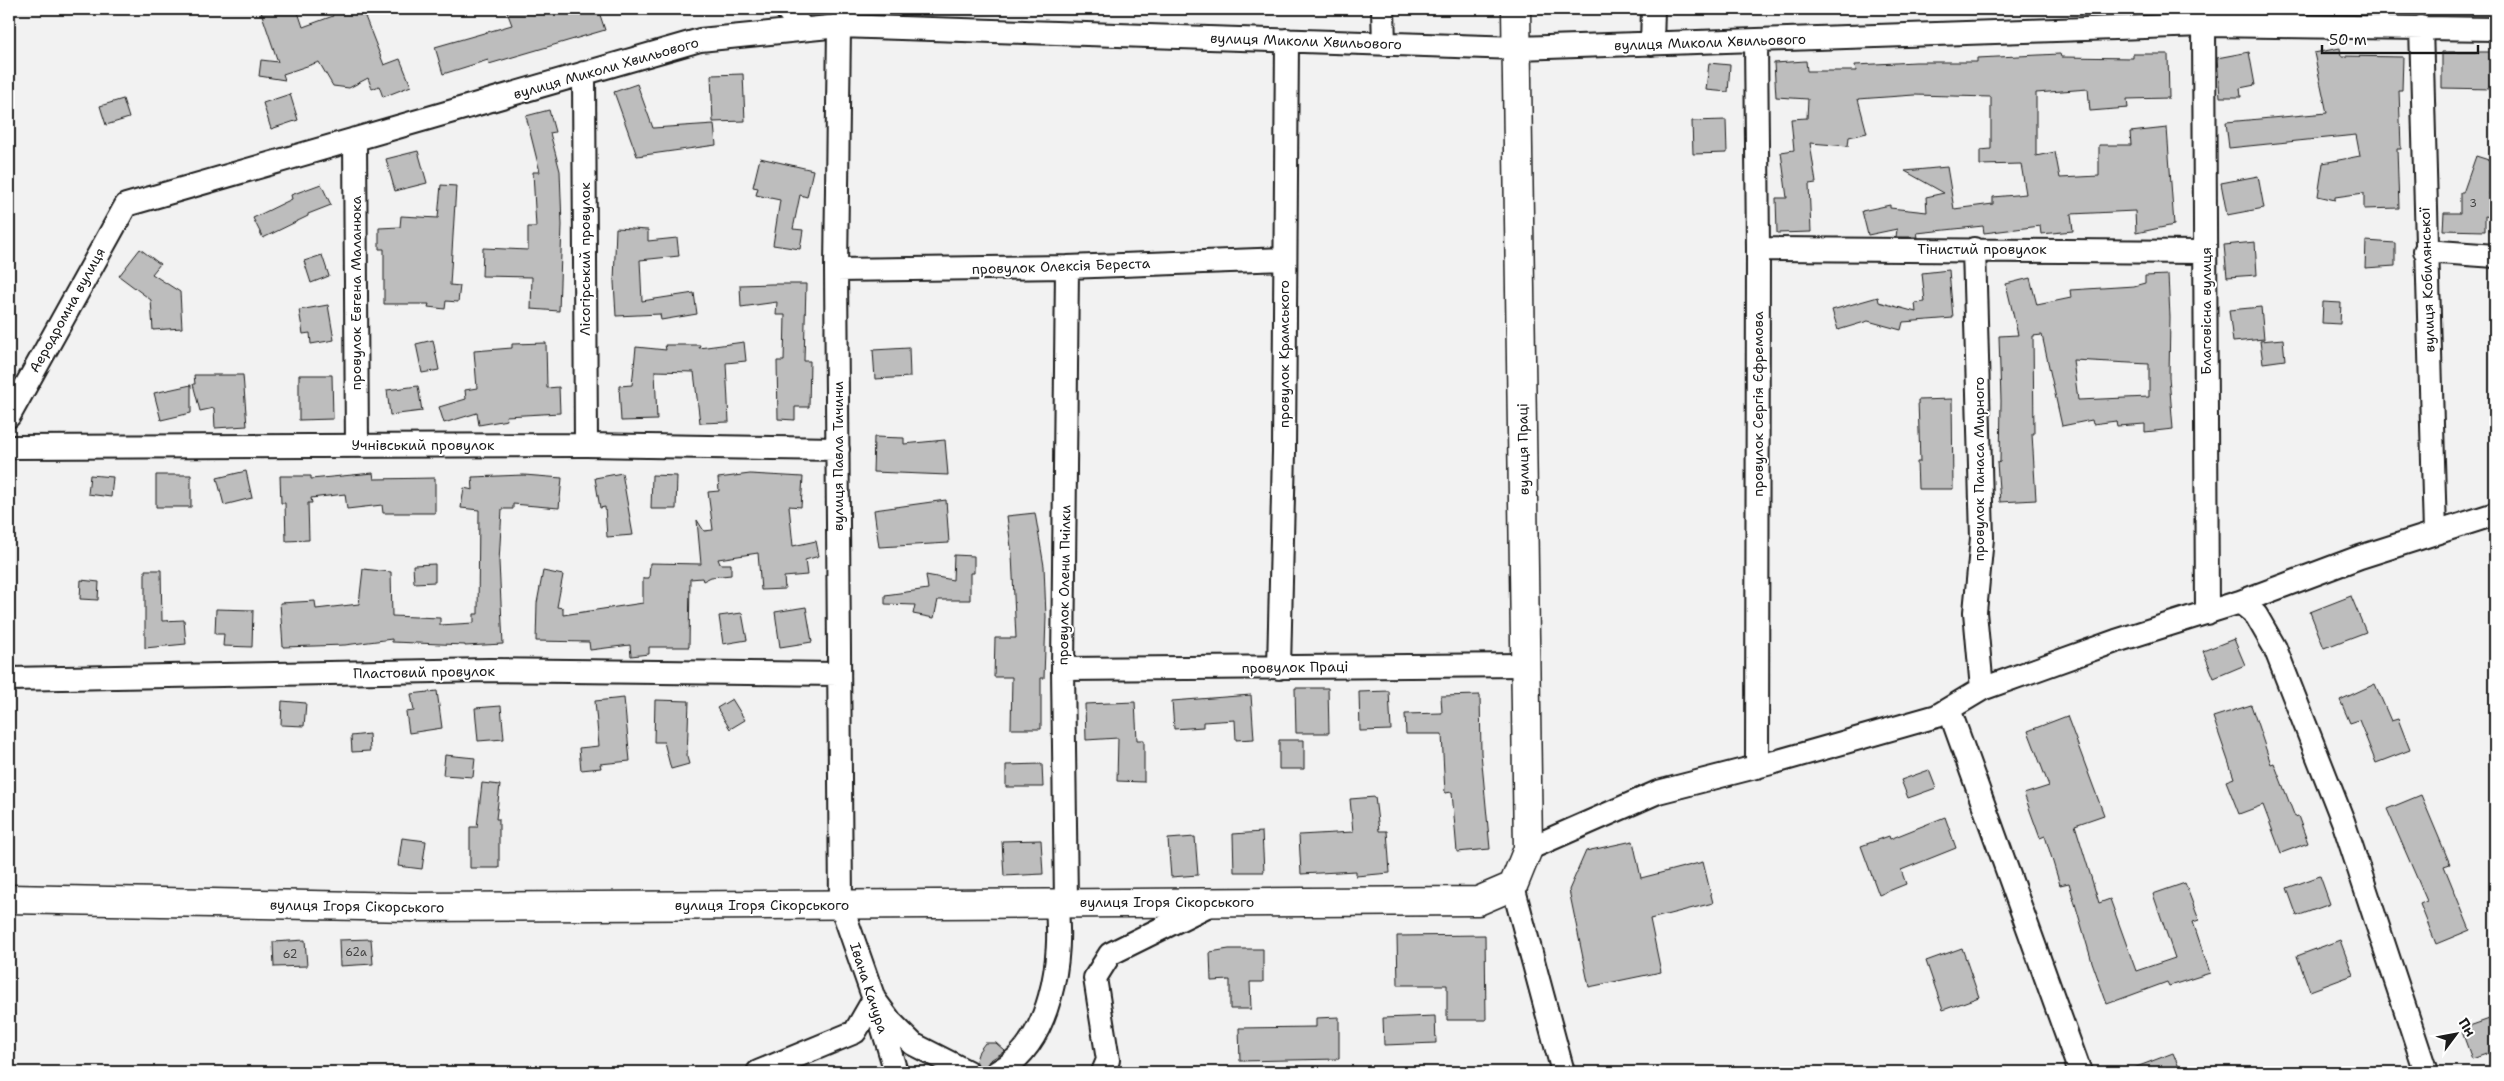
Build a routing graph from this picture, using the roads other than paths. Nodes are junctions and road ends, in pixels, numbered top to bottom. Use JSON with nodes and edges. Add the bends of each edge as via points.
{"nodes":[{"id":1,"x":786,"y":9,"type":"edge"},
{"id":2,"x":1383,"y":9,"type":"edge"},
{"id":3,"x":1516,"y":9,"type":"edge"},
{"id":4,"x":1653,"y":9,"type":"edge"},
{"id":5,"x":843,"y":17,"type":"edge"},
{"id":6,"x":2203,"y":17,"type":"edge"},
{"id":7,"x":804,"y":28,"type":"junction"},
{"id":8,"x":2421,"y":28,"type":"junction"},
{"id":9,"x":2495,"y":29,"type":"edge"},
{"id":10,"x":1287,"y":40,"type":"junction"},
{"id":11,"x":1756,"y":40,"type":"junction"},
{"id":12,"x":1384,"y":44,"type":"junction"},
{"id":13,"x":1652,"y":44,"type":"junction"},
{"id":14,"x":1517,"y":48,"type":"junction"},
{"id":15,"x":584,"y":73,"type":"junction"},
{"id":16,"x":355,"y":140,"type":"junction"},
{"id":17,"x":132,"y":203,"type":"joint"},
{"id":18,"x":1758,"y":249,"type":"junction"},
{"id":19,"x":1974,"y":249,"type":"junction"},
{"id":20,"x":2426,"y":251,"type":"junction"},
{"id":21,"x":2205,"y":252,"type":"junction"},
{"id":22,"x":2495,"y":256,"type":"edge"},
{"id":23,"x":1285,"y":259,"type":"junction"},
{"id":24,"x":1067,"y":267,"type":"junction"},
{"id":25,"x":836,"y":270,"type":"junction"},
{"id":26,"x":9,"y":416,"type":"edge"},
{"id":27,"x":586,"y":445,"type":"junction"},
{"id":28,"x":357,"y":446,"type":"junction"},
{"id":29,"x":9,"y":447,"type":"edge"},
{"id":30,"x":838,"y":449,"type":"junction"},
{"id":31,"x":2495,"y":514,"type":"edge"},
{"id":32,"x":2435,"y":533,"type":"junction"},
{"id":33,"x":2240,"y":602,"type":"junction"},
{"id":34,"x":2207,"y":613,"type":"junction"},
{"id":35,"x":1526,"y":665,"type":"junction"},
{"id":36,"x":1279,"y":668,"type":"junction"},
{"id":37,"x":1063,"y":669,"type":"junction"},
{"id":38,"x":840,"y":674,"type":"junction"},
{"id":39,"x":9,"y":679,"type":"edge"},
{"id":40,"x":1982,"y":689,"type":"junction"},
{"id":41,"x":1949,"y":709,"type":"junction"},
{"id":42,"x":1757,"y":767,"type":"junction"},
{"id":43,"x":1528,"y":849,"type":"junction"},
{"id":44,"x":1513,"y":886,"type":"junction"},
{"id":45,"x":9,"y":899,"type":"edge"},
{"id":46,"x":1061,"y":902,"type":"junction"},
{"id":47,"x":1214,"y":902,"type":"junction"},
{"id":48,"x":841,"y":905,"type":"junction"},
{"id":49,"x":874,"y":999,"type":"junction"},
{"id":50,"x":758,"y":1072,"type":"edge"},
{"id":51,"x":896,"y":1072,"type":"edge"},
{"id":52,"x":968,"y":1072,"type":"edge"},
{"id":53,"x":997,"y":1072,"type":"edge"},
{"id":54,"x":1103,"y":1072,"type":"edge"},
{"id":55,"x":1563,"y":1072,"type":"edge"},
{"id":56,"x":2080,"y":1072,"type":"edge"},
{"id":57,"x":2426,"y":1072,"type":"edge"}],
"edges":[{"from":1,"to":7,"type":"street"},
{"from":2,"to":12,"type":"street"},
{"from":3,"to":14,"type":"main road","name":"вулиця Праці"},
{"from":4,"to":13,"type":"street"},
{"from":5,"to":7,"type":"street","name":"вулиця Миколи Хвильового"},
{"from":5,"to":10,"type":"street","name":"вулиця Миколи Хвильового"},
{"from":5,"to":25,"type":"street","name":"вулиця Павла Тичини"},
{"from":6,"to":8,"type":"street","name":"вулиця Миколи Хвильового"},
{"from":6,"to":11,"type":"street","name":"вулиця Миколи Хвильового"},
{"from":6,"to":21,"type":"street","name":"Благовісна вулиця"},
{"from":7,"to":15,"type":"street","name":"вулиця Миколи Хвильового","via":[[700,40]]},
{"from":8,"to":9,"type":"street","name":"вулиця Миколи Хвильового"},
{"from":8,"to":20,"type":"street","name":"вулиця Кобилянської"},
{"from":10,"to":12,"type":"street","name":"вулиця Миколи Хвильового"},
{"from":10,"to":23,"type":"street","name":"провулок Крамського"},
{"from":11,"to":13,"type":"street","name":"вулиця Миколи Хвильового"},
{"from":11,"to":18,"type":"street","name":"провулок Сергія Єфремова"},
{"from":12,"to":14,"type":"street","name":"вулиця Миколи Хвильового"},
{"from":13,"to":14,"type":"street","name":"вулиця Миколи Хвильового"},
{"from":14,"to":35,"type":"main road","name":"вулиця Праці"},
{"from":15,"to":16,"type":"street","name":"вулиця Миколи Хвильового"},
{"from":15,"to":27,"type":"street","name":"Лісогірський провулок"},
{"from":16,"to":17,"type":"street","name":"вулиця Миколи Хвильового"},
{"from":16,"to":28,"type":"street","name":"провулок Евгена Маланюка"},
{"from":17,"to":26,"type":"street","name":"Аеродромна вулиця"},
{"from":18,"to":19,"type":"street","name":"Тінистий провулок"},
{"from":18,"to":42,"type":"street","name":"провулок Сергія Єфремова"},
{"from":19,"to":21,"type":"street","name":"Тінистий провулок"},
{"from":19,"to":40,"type":"street","name":"провулок Панаса Мирного","via":[[1982,538],[1975,612]]},
{"from":20,"to":22,"type":"street"},
{"from":20,"to":32,"type":"street","name":"вулиця Кобилянської"},
{"from":21,"to":34,"type":"street","name":"Благовісна вулиця"},
{"from":23,"to":24,"type":"street","name":"провулок Олексія Береста"},
{"from":23,"to":36,"type":"street","name":"провулок Крамського"},
{"from":24,"to":25,"type":"street","name":"провулок Олексія Береста"},
{"from":24,"to":37,"type":"street","name":"провулок Олени Пчілки"},
{"from":25,"to":30,"type":"street","name":"вулиця Павла Тичини"},
{"from":27,"to":28,"type":"street","name":"Учнівський провулок"},
{"from":27,"to":30,"type":"street","name":"Учнівський провулок"},
{"from":28,"to":29,"type":"street","name":"Учнівський провулок"},
{"from":30,"to":38,"type":"street","name":"вулиця Павла Тичини"},
{"from":31,"to":32,"type":"street"},
{"from":32,"to":33,"type":"street"},
{"from":33,"to":34,"type":"street"},
{"from":33,"to":57,"type":"street","via":[[2256,615],[2282,666],[2343,821]]},
{"from":34,"to":40,"type":"street","via":[[2116,641]]},
{"from":35,"to":36,"type":"street","name":"провулок Праці"},
{"from":35,"to":43,"type":"main road","name":"вулиця Праці"},
{"from":36,"to":37,"type":"street","name":"провулок Праці"},
{"from":37,"to":46,"type":"street","name":"провулок Олени Пчілки"},
{"from":38,"to":39,"type":"street","name":"Пластовий провулок","via":[[489,670]]},
{"from":38,"to":48,"type":"street","name":"вулиця Павла Тичини"},
{"from":40,"to":41,"type":"street"},
{"from":41,"to":42,"type":"street","via":[[1938,716]]},
{"from":41,"to":56,"type":"street"},
{"from":42,"to":43,"type":"street","via":[[1658,792]]},
{"from":43,"to":44,"type":"main road","name":"вулиця Праці"},
{"from":44,"to":47,"type":"main road","name":"вулиця Ігоря Сікорського","via":[[1478,901]]},
{"from":44,"to":55,"type":"street"},
{"from":45,"to":48,"type":"main road","name":"вулиця Ігоря Сікорського","via":[[411,907]]},
{"from":46,"to":47,"type":"main road","name":"вулиця Ігоря Сікорського"},
{"from":46,"to":48,"type":"main road","name":"вулиця Ігоря Сікорського"},
{"from":46,"to":53,"type":"street","name":"провулок Олени Пчілки","via":[[1059,945],[1044,1018],[1021,1056]]},
{"from":47,"to":54,"type":"street","via":[[1110,954],[1095,978],[1108,1060]]},
{"from":48,"to":49,"type":"street","name":"Івана Качура"},
{"from":49,"to":50,"type":"street","via":[[855,1032]]},
{"from":49,"to":51,"type":"street","name":"Івана Качура"},
{"from":49,"to":52,"type":"street","via":[[913,1044]]}]}
